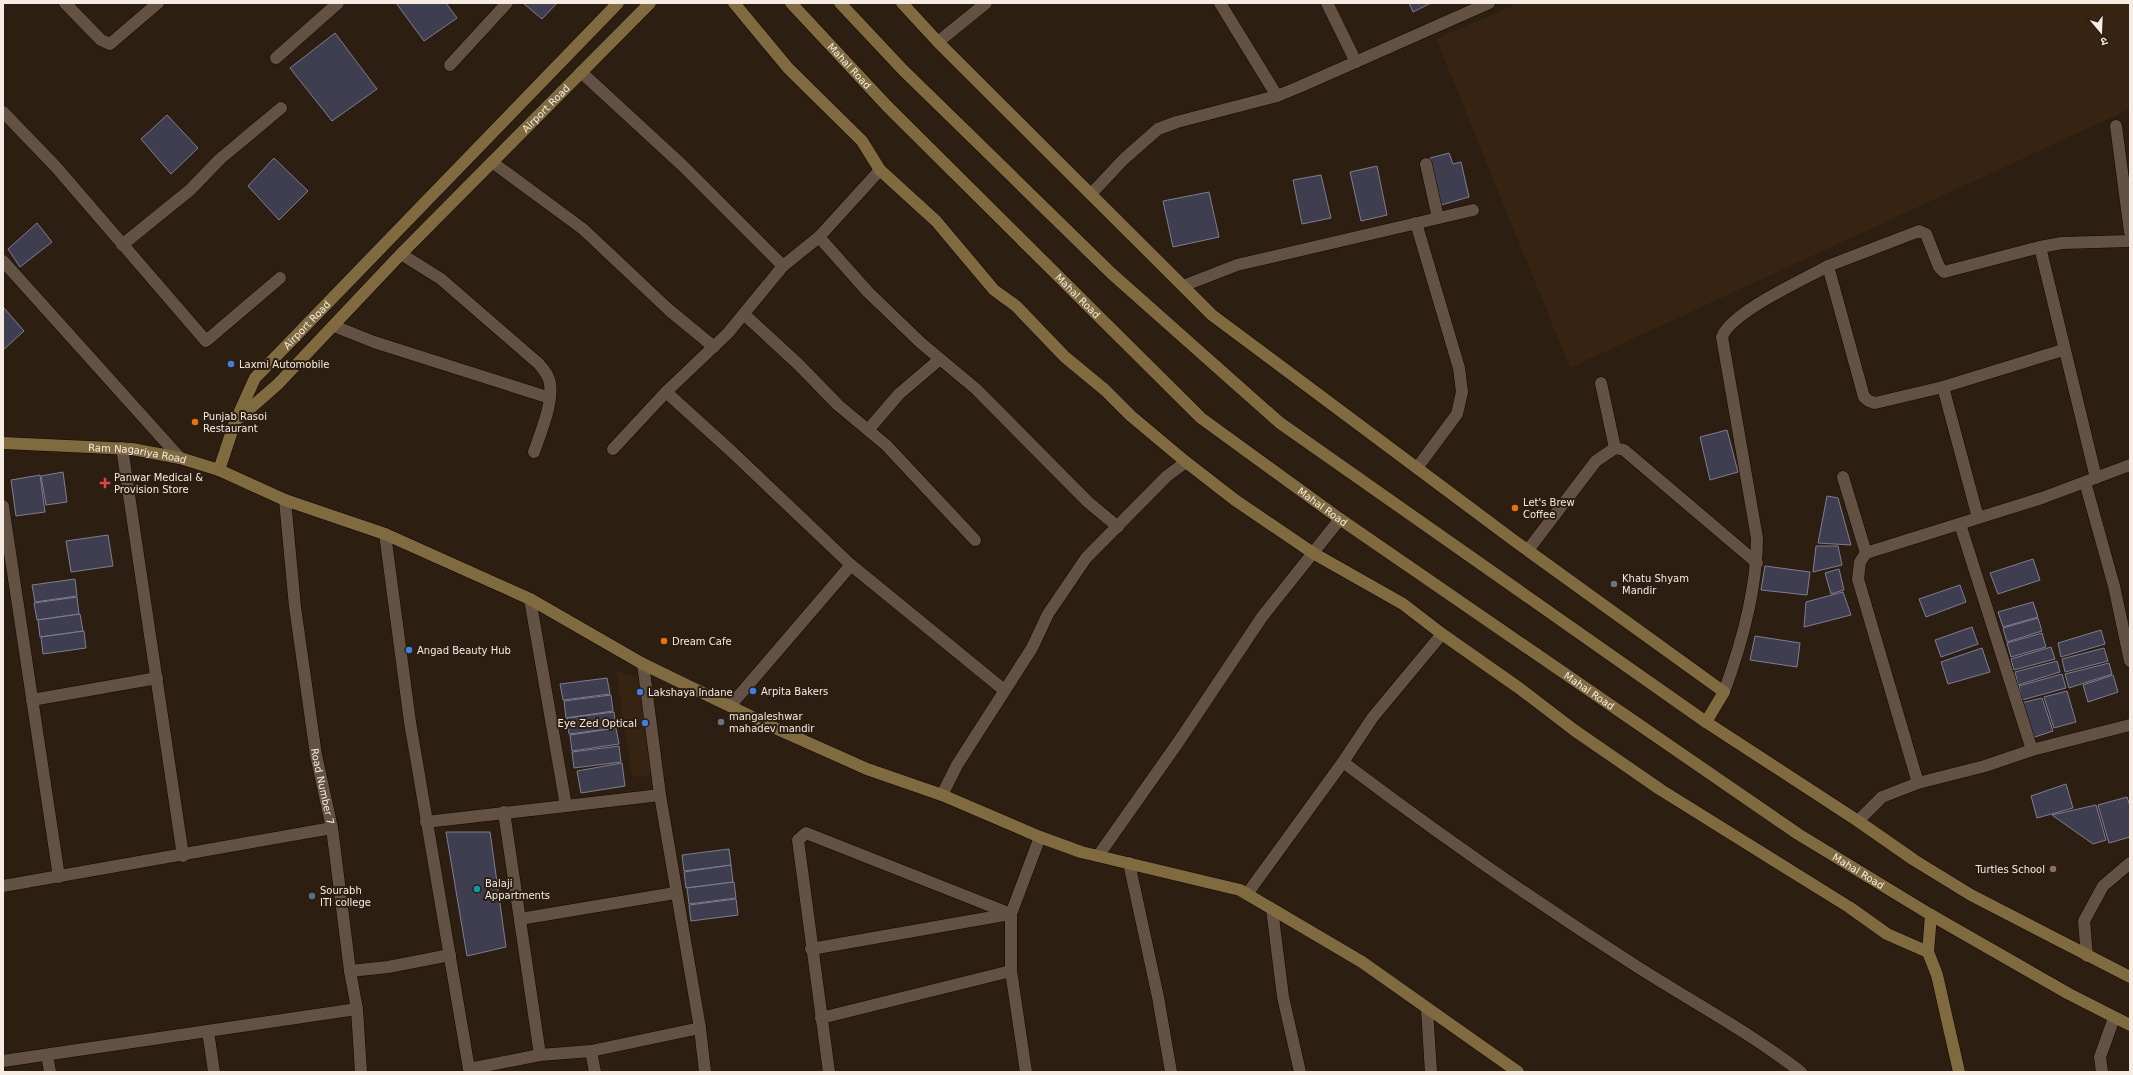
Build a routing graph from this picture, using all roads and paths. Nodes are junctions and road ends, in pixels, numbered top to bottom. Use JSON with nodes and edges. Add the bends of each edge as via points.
{"nodes":[{"id":1,"x":65,"y":3,"type":"edge"},
{"id":2,"x":158,"y":3,"type":"edge"},
{"id":3,"x":338,"y":3,"type":"edge"},
{"id":4,"x":507,"y":3,"type":"edge"},
{"id":5,"x":618,"y":3,"type":"edge"},
{"id":6,"x":650,"y":3,"type":"edge"},
{"id":7,"x":734,"y":3,"type":"edge"},
{"id":8,"x":791,"y":3,"type":"edge"},
{"id":9,"x":840,"y":3,"type":"edge"},
{"id":10,"x":902,"y":3,"type":"edge"},
{"id":11,"x":986,"y":3,"type":"edge"},
{"id":12,"x":1220,"y":3,"type":"edge"},
{"id":13,"x":1327,"y":3,"type":"edge"},
{"id":14,"x":1489,"y":3,"type":"edge"},
{"id":15,"x":938,"y":42,"type":"junction"},
{"id":16,"x":276,"y":58,"type":"dead end"},
{"id":17,"x":1356,"y":62,"type":"junction"},
{"id":18,"x":450,"y":65,"type":"dead end"},
{"id":19,"x":581,"y":72,"type":"junction"},
{"id":20,"x":1277,"y":96,"type":"junction"},
{"id":21,"x":281,"y":108,"type":"dead end"},
{"id":22,"x":3,"y":112,"type":"edge"},
{"id":23,"x":2116,"y":126,"type":"dead end"},
{"id":24,"x":492,"y":162,"type":"junction"},
{"id":25,"x":1426,"y":164,"type":"dead end"},
{"id":26,"x":880,"y":170,"type":"junction"},
{"id":27,"x":1091,"y":194,"type":"junction"},
{"id":28,"x":1473,"y":210,"type":"dead end"},
{"id":29,"x":1438,"y":218,"type":"junction"},
{"id":30,"x":1416,"y":223,"type":"junction"},
{"id":31,"x":2130,"y":232,"type":"edge"},
{"id":32,"x":818,"y":237,"type":"junction"},
{"id":33,"x":2130,"y":241,"type":"edge"},
{"id":34,"x":122,"y":245,"type":"junction"},
{"id":35,"x":2040,"y":247,"type":"junction"},
{"id":36,"x":401,"y":254,"type":"junction"},
{"id":37,"x":3,"y":261,"type":"edge"},
{"id":38,"x":783,"y":266,"type":"junction"},
{"id":39,"x":1828,"y":266,"type":"junction"},
{"id":40,"x":280,"y":278,"type":"dead end"},
{"id":41,"x":1183,"y":286,"type":"junction"},
{"id":42,"x":745,"y":315,"type":"junction"},
{"id":43,"x":334,"y":326,"type":"junction"},
{"id":44,"x":714,"y":347,"type":"junction"},
{"id":45,"x":2063,"y":350,"type":"junction"},
{"id":46,"x":940,"y":359,"type":"junction"},
{"id":47,"x":1601,"y":383,"type":"dead end"},
{"id":48,"x":1943,"y":387,"type":"junction"},
{"id":49,"x":666,"y":392,"type":"junction"},
{"id":50,"x":550,"y":398,"type":"junction"},
{"id":51,"x":235,"y":422,"type":"junction"},
{"id":52,"x":868,"y":430,"type":"junction"},
{"id":53,"x":3,"y":444,"type":"edge"},
{"id":54,"x":122,"y":448,"type":"junction"},
{"id":55,"x":1615,"y":448,"type":"junction"},
{"id":56,"x":614,"y":449,"type":"dead end"},
{"id":57,"x":534,"y":452,"type":"dead end"},
{"id":58,"x":180,"y":458,"type":"junction"},
{"id":59,"x":1186,"y":462,"type":"junction"},
{"id":60,"x":2130,"y":465,"type":"edge"},
{"id":61,"x":1417,"y":468,"type":"junction"},
{"id":62,"x":219,"y":470,"type":"junction"},
{"id":63,"x":1843,"y":478,"type":"dead end"},
{"id":64,"x":2090,"y":480,"type":"junction"},
{"id":65,"x":285,"y":500,"type":"junction"},
{"id":66,"x":3,"y":506,"type":"edge"},
{"id":67,"x":1978,"y":518,"type":"junction"},
{"id":68,"x":1340,"y":519,"type":"junction"},
{"id":69,"x":1960,"y":524,"type":"junction"},
{"id":70,"x":1118,"y":527,"type":"junction"},
{"id":71,"x":385,"y":534,"type":"junction"},
{"id":72,"x":974,"y":540,"type":"dead end"},
{"id":73,"x":1528,"y":550,"type":"junction"},
{"id":74,"x":1313,"y":553,"type":"junction"},
{"id":75,"x":1866,"y":553,"type":"junction"},
{"id":76,"x":1757,"y":563,"type":"junction"},
{"id":77,"x":851,"y":565,"type":"junction"},
{"id":78,"x":530,"y":599,"type":"junction"},
{"id":79,"x":1442,"y":634,"type":"junction"},
{"id":80,"x":2130,"y":661,"type":"edge"},
{"id":81,"x":643,"y":664,"type":"junction"},
{"id":82,"x":157,"y":678,"type":"junction"},
{"id":83,"x":1004,"y":690,"type":"junction"},
{"id":84,"x":1724,"y":692,"type":"junction"},
{"id":85,"x":32,"y":700,"type":"junction"},
{"id":86,"x":730,"y":706,"type":"junction"},
{"id":87,"x":1706,"y":722,"type":"junction"},
{"id":88,"x":2130,"y":725,"type":"edge"},
{"id":89,"x":2032,"y":750,"type":"junction"},
{"id":90,"x":1343,"y":762,"type":"junction"},
{"id":91,"x":1918,"y":783,"type":"junction"},
{"id":92,"x":660,"y":795,"type":"junction"},
{"id":93,"x":942,"y":795,"type":"junction"},
{"id":94,"x":566,"y":806,"type":"junction"},
{"id":95,"x":504,"y":812,"type":"junction"},
{"id":96,"x":1858,"y":821,"type":"junction"},
{"id":97,"x":426,"y":822,"type":"junction"},
{"id":98,"x":332,"y":828,"type":"junction"},
{"id":99,"x":1040,"y":838,"type":"junction"},
{"id":100,"x":183,"y":856,"type":"junction"},
{"id":101,"x":1098,"y":856,"type":"junction"},
{"id":102,"x":1129,"y":863,"type":"junction"},
{"id":103,"x":2130,"y":863,"type":"edge"},
{"id":104,"x":59,"y":877,"type":"junction"},
{"id":105,"x":3,"y":886,"type":"edge"},
{"id":106,"x":675,"y":893,"type":"junction"},
{"id":107,"x":1247,"y":894,"type":"junction"},
{"id":108,"x":1272,"y":909,"type":"junction"},
{"id":109,"x":1011,"y":914,"type":"junction"},
{"id":110,"x":1931,"y":915,"type":"junction"},
{"id":111,"x":520,"y":919,"type":"junction"},
{"id":112,"x":811,"y":949,"type":"junction"},
{"id":113,"x":1928,"y":952,"type":"junction"},
{"id":114,"x":450,"y":955,"type":"junction"},
{"id":115,"x":2087,"y":956,"type":"junction"},
{"id":116,"x":1011,"y":971,"type":"junction"},
{"id":117,"x":350,"y":972,"type":"junction"},
{"id":118,"x":2130,"y":977,"type":"edge"},
{"id":119,"x":1427,"y":1008,"type":"junction"},
{"id":120,"x":357,"y":1010,"type":"junction"},
{"id":121,"x":821,"y":1018,"type":"junction"},
{"id":122,"x":2114,"y":1018,"type":"junction"},
{"id":123,"x":2130,"y":1025,"type":"edge"},
{"id":124,"x":700,"y":1028,"type":"junction"},
{"id":125,"x":208,"y":1031,"type":"junction"},
{"id":126,"x":591,"y":1050,"type":"junction"},
{"id":127,"x":47,"y":1055,"type":"junction"},
{"id":128,"x":540,"y":1055,"type":"junction"},
{"id":129,"x":3,"y":1061,"type":"edge"},
{"id":130,"x":469,"y":1071,"type":"edge"},
{"id":131,"x":50,"y":1072,"type":"edge"},
{"id":132,"x":214,"y":1072,"type":"edge"},
{"id":133,"x":361,"y":1072,"type":"edge"},
{"id":134,"x":595,"y":1072,"type":"edge"},
{"id":135,"x":705,"y":1072,"type":"edge"},
{"id":136,"x":829,"y":1072,"type":"edge"},
{"id":137,"x":1026,"y":1072,"type":"edge"},
{"id":138,"x":1171,"y":1072,"type":"edge"},
{"id":139,"x":1300,"y":1072,"type":"edge"},
{"id":140,"x":1431,"y":1072,"type":"edge"},
{"id":141,"x":1518,"y":1072,"type":"edge"},
{"id":142,"x":1801,"y":1072,"type":"edge"},
{"id":143,"x":1959,"y":1072,"type":"edge"},
{"id":144,"x":2102,"y":1072,"type":"edge"}],
"edges":[{"from":1,"to":2,"type":"street","via":[[101,40],[110,44]]},
{"from":3,"to":16,"type":"street"},
{"from":4,"to":18,"type":"street"},
{"from":5,"to":51,"type":"street","name":"Airport Road","via":[[255,378]]},
{"from":6,"to":19,"type":"street","name":"Airport Road"},
{"from":7,"to":26,"type":"street","via":[[788,68],[862,141]]},
{"from":8,"to":68,"type":"street","name":"Mahal Road","via":[[886,106],[1201,418]]},
{"from":9,"to":87,"type":"street","via":[[903,70],[1110,273],[1280,423]]},
{"from":10,"to":15,"type":"street"},
{"from":11,"to":15,"type":"street"},
{"from":12,"to":20,"type":"street"},
{"from":13,"to":17,"type":"street"},
{"from":14,"to":17,"type":"street"},
{"from":15,"to":27,"type":"street"},
{"from":17,"to":20,"type":"street"},
{"from":19,"to":24,"type":"street","name":"Airport Road"},
{"from":19,"to":38,"type":"street","via":[[682,165]]},
{"from":20,"to":27,"type":"street","via":[[1158,129],[1124,159]]},
{"from":21,"to":34,"type":"street","via":[[220,159],[190,190]]},
{"from":22,"to":34,"type":"street","via":[[56,167]]},
{"from":23,"to":31,"type":"street"},
{"from":24,"to":36,"type":"street","name":"Airport Road"},
{"from":24,"to":44,"type":"street","via":[[583,229],[669,310]]},
{"from":25,"to":29,"type":"street"},
{"from":26,"to":32,"type":"street"},
{"from":26,"to":59,"type":"street","via":[[936,221],[994,290],[1016,306],[1065,357]]},
{"from":27,"to":41,"type":"street"},
{"from":28,"to":29,"type":"street"},
{"from":29,"to":30,"type":"street"},
{"from":30,"to":41,"type":"street","via":[[1237,265]]},
{"from":30,"to":61,"type":"street","via":[[1459,368],[1462,392],[1457,414]]},
{"from":32,"to":38,"type":"street"},
{"from":32,"to":46,"type":"street","via":[[868,292]]},
{"from":33,"to":35,"type":"street","via":[[2062,243]]},
{"from":34,"to":40,"type":"street","via":[[206,341]]},
{"from":35,"to":39,"type":"street","via":[[1944,272],[1939,267],[1926,234],[1919,231]]},
{"from":35,"to":45,"type":"street"},
{"from":36,"to":43,"type":"street","name":"Airport Road"},
{"from":36,"to":50,"type":"street","via":[[441,279],[539,364],[549,378]]},
{"from":37,"to":58,"type":"street"},
{"from":38,"to":42,"type":"street"},
{"from":39,"to":48,"type":"street","via":[[1864,397],[1875,403]]},
{"from":39,"to":76,"type":"street","via":[[1742,314],[1725,330],[1722,337],[1757,538]]},
{"from":41,"to":61,"type":"street","via":[[1212,315]]},
{"from":42,"to":44,"type":"street"},
{"from":42,"to":52,"type":"street","via":[[838,405]]},
{"from":43,"to":50,"type":"street","via":[[374,342]]},
{"from":43,"to":51,"type":"street","name":"Airport Road","via":[[278,384]]},
{"from":44,"to":49,"type":"street"},
{"from":45,"to":48,"type":"street"},
{"from":45,"to":64,"type":"street"},
{"from":46,"to":52,"type":"street","via":[[899,394]]},
{"from":46,"to":70,"type":"street","via":[[976,389],[1088,502]]},
{"from":47,"to":55,"type":"street"},
{"from":48,"to":67,"type":"street"},
{"from":49,"to":56,"type":"street"},
{"from":49,"to":77,"type":"street"},
{"from":50,"to":57,"type":"street"},
{"from":51,"to":62,"type":"street"},
{"from":52,"to":72,"type":"street","via":[[886,445]]},
{"from":53,"to":54,"type":"street","name":"Ram Nagariya Road"},
{"from":54,"to":58,"type":"street","name":"Ram Nagariya Road"},
{"from":54,"to":82,"type":"street"},
{"from":55,"to":73,"type":"street","via":[[1596,461]]},
{"from":55,"to":76,"type":"street","via":[[1624,450]]},
{"from":58,"to":62,"type":"street","name":"Ram Nagariya Road"},
{"from":59,"to":70,"type":"street","via":[[1167,476]]},
{"from":59,"to":74,"type":"street","via":[[1234,500]]},
{"from":60,"to":64,"type":"street"},
{"from":61,"to":73,"type":"street"},
{"from":62,"to":65,"type":"street","name":"Ram Nagariya Road"},
{"from":63,"to":75,"type":"street"},
{"from":64,"to":67,"type":"street"},
{"from":64,"to":80,"type":"street"},
{"from":65,"to":71,"type":"street","name":"Ram Nagariya Road"},
{"from":65,"to":98,"type":"street","name":"Road Number 7","via":[[295,607],[316,755]]},
{"from":66,"to":85,"type":"street"},
{"from":67,"to":69,"type":"street"},
{"from":68,"to":74,"type":"street"},
{"from":68,"to":110,"type":"street","name":"Mahal Road","via":[[1798,834]]},
{"from":69,"to":75,"type":"street"},
{"from":69,"to":89,"type":"street"},
{"from":70,"to":83,"type":"street","via":[[1086,558],[1048,614],[1032,648]]},
{"from":71,"to":78,"type":"street","name":"Ram Nagariya Road"},
{"from":71,"to":97,"type":"street"},
{"from":73,"to":84,"type":"street"},
{"from":74,"to":79,"type":"street","via":[[1403,604]]},
{"from":74,"to":101,"type":"street","via":[[1262,617]]},
{"from":75,"to":91,"type":"street","via":[[1860,562],[1858,579]]},
{"from":76,"to":84,"type":"street","via":[[1734,664]]},
{"from":77,"to":83,"type":"street"},
{"from":77,"to":86,"type":"street"},
{"from":78,"to":81,"type":"street","name":"Ram Nagariya Road"},
{"from":78,"to":94,"type":"street"},
{"from":79,"to":90,"type":"street","via":[[1374,717]]},
{"from":79,"to":113,"type":"street","via":[[1660,790],[1843,903],[1887,934]]},
{"from":81,"to":86,"type":"street","name":"Ram Nagariya Road"},
{"from":81,"to":92,"type":"street"},
{"from":82,"to":85,"type":"street"},
{"from":82,"to":100,"type":"street"},
{"from":83,"to":93,"type":"street","via":[[956,765]]},
{"from":84,"to":87,"type":"street"},
{"from":85,"to":104,"type":"street"},
{"from":86,"to":93,"type":"street","name":"Ram Nagariya Road","via":[[867,769]]},
{"from":87,"to":96,"type":"street"},
{"from":88,"to":89,"type":"street"},
{"from":89,"to":91,"type":"street","via":[[1985,766]]},
{"from":90,"to":107,"type":"street"},
{"from":90,"to":142,"type":"street","via":[[1400,805],[1573,924],[1774,1051]]},
{"from":91,"to":96,"type":"street","via":[[1882,797]]},
{"from":92,"to":94,"type":"street"},
{"from":92,"to":106,"type":"street"},
{"from":93,"to":99,"type":"street","name":"Ram Nagariya Road"},
{"from":94,"to":95,"type":"street"},
{"from":95,"to":97,"type":"street"},
{"from":95,"to":111,"type":"street"},
{"from":96,"to":115,"type":"street","via":[[1971,895]]},
{"from":97,"to":114,"type":"street"},
{"from":98,"to":100,"type":"street"},
{"from":98,"to":117,"type":"street","name":"Road Number 7"},
{"from":99,"to":101,"type":"street","name":"Ram Nagariya Road"},
{"from":99,"to":109,"type":"street"},
{"from":100,"to":104,"type":"street"},
{"from":101,"to":102,"type":"street","name":"Ram Nagariya Road"},
{"from":102,"to":107,"type":"street","name":"Ram Nagariya Road","via":[[1240,890]]},
{"from":102,"to":138,"type":"street","via":[[1158,997]]},
{"from":103,"to":115,"type":"street","via":[[2103,886],[2084,921]]},
{"from":104,"to":105,"type":"street"},
{"from":106,"to":111,"type":"street"},
{"from":106,"to":124,"type":"street"},
{"from":107,"to":108,"type":"street","name":"Ram Nagariya Road"},
{"from":108,"to":119,"type":"street","name":"Ram Nagariya Road","via":[[1362,962]]},
{"from":108,"to":139,"type":"street","via":[[1283,997]]},
{"from":109,"to":112,"type":"street"},
{"from":109,"to":112,"type":"street","via":[[806,833],[798,840]]},
{"from":109,"to":116,"type":"street"},
{"from":110,"to":113,"type":"street"},
{"from":110,"to":122,"type":"street","name":"Mahal Road"},
{"from":111,"to":128,"type":"street"},
{"from":112,"to":121,"type":"street"},
{"from":113,"to":143,"type":"street","via":[[1937,975]]},
{"from":114,"to":117,"type":"street"},
{"from":114,"to":130,"type":"street"},
{"from":115,"to":118,"type":"street"},
{"from":116,"to":121,"type":"street"},
{"from":116,"to":137,"type":"street"},
{"from":117,"to":120,"type":"street","name":"Road Number 7"},
{"from":119,"to":140,"type":"street"},
{"from":119,"to":141,"type":"street","name":"Ram Nagariya Road"},
{"from":120,"to":125,"type":"street"},
{"from":120,"to":133,"type":"street","name":"Road Number 7"},
{"from":121,"to":136,"type":"street"},
{"from":122,"to":123,"type":"street","name":"Mahal Road"},
{"from":122,"to":144,"type":"street","via":[[2100,1057]]},
{"from":124,"to":126,"type":"street"},
{"from":124,"to":135,"type":"street"},
{"from":125,"to":127,"type":"street"},
{"from":125,"to":132,"type":"street"},
{"from":126,"to":128,"type":"street"},
{"from":126,"to":134,"type":"street"},
{"from":127,"to":129,"type":"street"},
{"from":127,"to":131,"type":"street"},
{"from":128,"to":130,"type":"street"}]}
